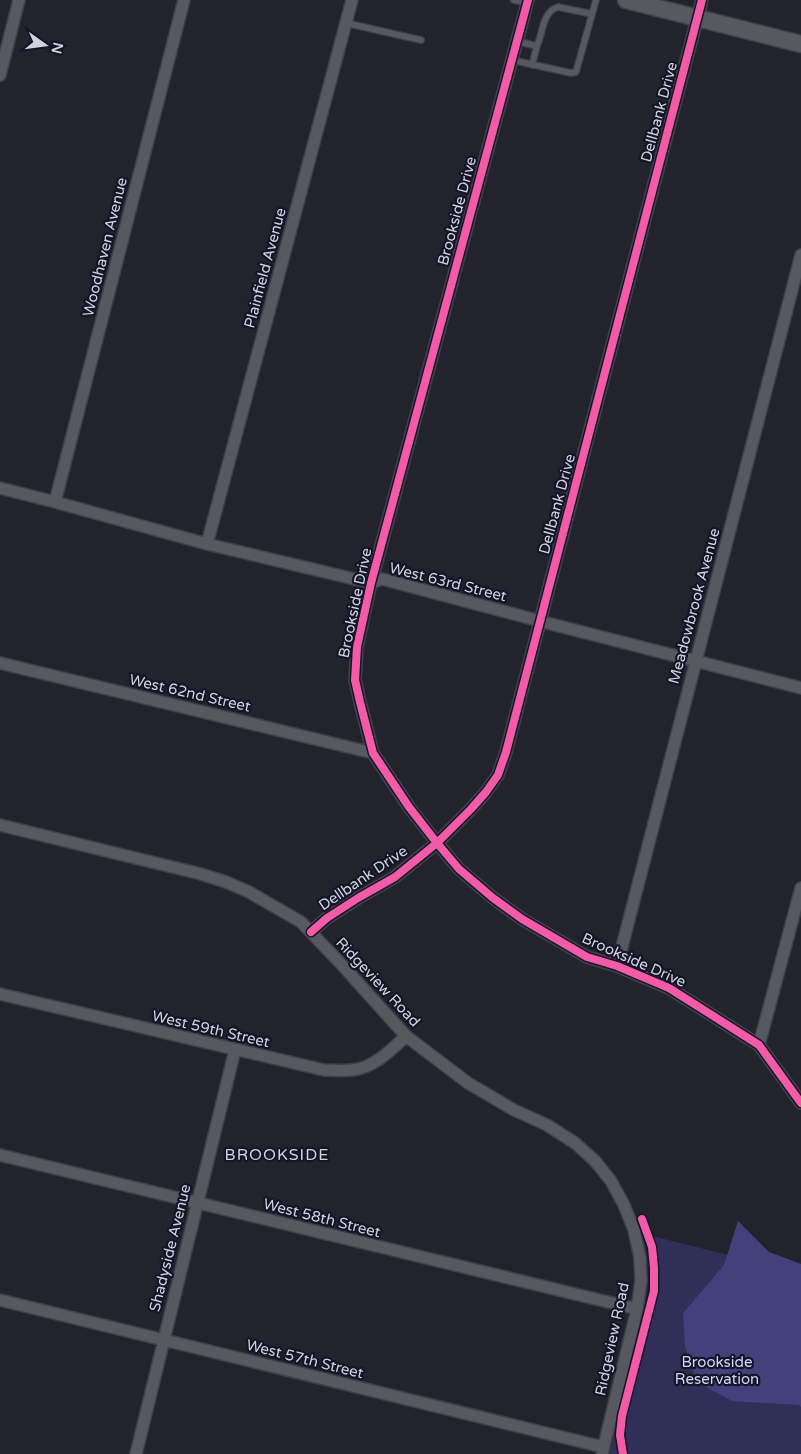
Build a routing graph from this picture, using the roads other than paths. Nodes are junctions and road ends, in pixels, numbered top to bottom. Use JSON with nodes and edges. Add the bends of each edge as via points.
{"nodes":[{"id":1,"x":19,"y":0,"type":"edge"},
{"id":2,"x":184,"y":0,"type":"edge"},
{"id":3,"x":352,"y":0,"type":"edge"},
{"id":4,"x":514,"y":0,"type":"edge"},
{"id":5,"x":596,"y":0,"type":"edge"},
{"id":6,"x":626,"y":0,"type":"edge"},
{"id":7,"x":702,"y":0,"type":"edge"},
{"id":8,"x":527,"y":2,"type":"edge"},
{"id":9,"x":592,"y":14,"type":"junction"},
{"id":10,"x":697,"y":18,"type":"junction"},
{"id":11,"x":346,"y":22,"type":"junction"},
{"id":12,"x":421,"y":40,"type":"dead end"},
{"id":13,"x":516,"y":41,"type":"junction"},
{"id":14,"x":801,"y":44,"type":"edge"},
{"id":15,"x":537,"y":46,"type":"junction"},
{"id":16,"x":512,"y":60,"type":"junction"},
{"id":17,"x":532,"y":65,"type":"junction"},
{"id":18,"x":0,"y":75,"type":"edge"},
{"id":19,"x":801,"y":255,"type":"edge"},
{"id":20,"x":0,"y":488,"type":"edge"},
{"id":21,"x":55,"y":502,"type":"junction"},
{"id":22,"x":207,"y":544,"type":"junction"},
{"id":23,"x":371,"y":583,"type":"junction"},
{"id":24,"x":541,"y":622,"type":"junction"},
{"id":25,"x":696,"y":662,"type":"junction"},
{"id":26,"x":0,"y":663,"type":"edge"},
{"id":27,"x":801,"y":688,"type":"edge"},
{"id":28,"x":373,"y":753,"type":"junction"},
{"id":29,"x":0,"y":825,"type":"edge"},
{"id":30,"x":437,"y":843,"type":"junction"},
{"id":31,"x":801,"y":888,"type":"edge"},
{"id":32,"x":310,"y":932,"type":"junction"},
{"id":33,"x":617,"y":966,"type":"junction"},
{"id":34,"x":0,"y":994,"type":"edge"},
{"id":35,"x":406,"y":1036,"type":"junction"},
{"id":36,"x":759,"y":1045,"type":"junction"},
{"id":37,"x":235,"y":1050,"type":"junction"},
{"id":38,"x":801,"y":1103,"type":"edge"},
{"id":39,"x":0,"y":1155,"type":"edge"},
{"id":40,"x":197,"y":1202,"type":"junction"},
{"id":41,"x":0,"y":1300,"type":"edge"},
{"id":42,"x":637,"y":1310,"type":"junction"},
{"id":43,"x":163,"y":1340,"type":"junction"},
{"id":44,"x":602,"y":1451,"type":"edge"},
{"id":45,"x":136,"y":1454,"type":"edge"}],
"edges":[{"from":1,"to":18,"type":"street"},
{"from":2,"to":21,"type":"street","name":"Woodhaven Avenue"},
{"from":3,"to":11,"type":"street","name":"Plainfield Avenue"},
{"from":4,"to":8,"type":"lane"},
{"from":5,"to":9,"type":"lane"},
{"from":6,"to":10,"type":"main road"},
{"from":7,"to":10,"type":"street","name":"Dellbank Drive"},
{"from":8,"to":13,"type":"street","name":"Brookside Drive"},
{"from":9,"to":15,"type":"lane","via":[[558,7],[552,9]]},
{"from":9,"to":17,"type":"lane","via":[[576,72]]},
{"from":10,"to":14,"type":"main road"},
{"from":10,"to":24,"type":"street","name":"Dellbank Drive"},
{"from":11,"to":12,"type":"lane"},
{"from":11,"to":22,"type":"street","name":"Plainfield Avenue"},
{"from":13,"to":15,"type":"lane"},
{"from":13,"to":16,"type":"street","name":"Brookside Drive"},
{"from":15,"to":17,"type":"lane"},
{"from":16,"to":17,"type":"lane"},
{"from":16,"to":23,"type":"street","name":"Brookside Drive"},
{"from":19,"to":25,"type":"street","name":"Meadowbrook Avenue"},
{"from":20,"to":21,"type":"street","name":"West 63rd Street"},
{"from":21,"to":22,"type":"street","name":"West 63rd Street"},
{"from":22,"to":23,"type":"street","name":"West 63rd Street"},
{"from":23,"to":24,"type":"street","name":"West 63rd Street","via":[[382,579]]},
{"from":23,"to":28,"type":"street","name":"Brookside Drive","via":[[357,647],[355,680]]},
{"from":24,"to":25,"type":"street","name":"West 63rd Street"},
{"from":24,"to":30,"type":"street","name":"Dellbank Drive","via":[[498,775],[471,809]]},
{"from":25,"to":27,"type":"street","name":"West 63rd Street"},
{"from":25,"to":33,"type":"street","name":"Meadowbrook Avenue"},
{"from":26,"to":28,"type":"street","name":"West 62nd Street"},
{"from":28,"to":30,"type":"street","name":"Brookside Drive","via":[[409,808]]},
{"from":29,"to":32,"type":"street","name":"Ridgeview Road","via":[[226,882],[301,922]]},
{"from":30,"to":32,"type":"street","name":"Dellbank Drive","via":[[395,877],[327,918]]},
{"from":30,"to":33,"type":"street","name":"Brookside Drive","via":[[459,868],[522,919],[587,957]]},
{"from":31,"to":36,"type":"street"},
{"from":32,"to":35,"type":"street","name":"Ridgeview Road"},
{"from":33,"to":36,"type":"street","name":"Brookside Drive","via":[[669,988]]},
{"from":34,"to":37,"type":"street","name":"West 59th Street"},
{"from":35,"to":37,"type":"street","name":"West 59th Street","via":[[386,1055],[354,1070],[324,1070]]},
{"from":35,"to":42,"type":"street","name":"Ridgeview Road","via":[[468,1083],[547,1125],[596,1161],[611,1181],[634,1230],[641,1281]]},
{"from":36,"to":38,"type":"street","name":"Brookside Drive"},
{"from":37,"to":40,"type":"street","name":"Shadyside Avenue"},
{"from":39,"to":40,"type":"street","name":"West 58th Street"},
{"from":40,"to":42,"type":"street","name":"West 58th Street"},
{"from":40,"to":43,"type":"street","name":"Shadyside Avenue"},
{"from":41,"to":43,"type":"street","name":"West 57th Street"},
{"from":42,"to":44,"type":"street","name":"Ridgeview Road"},
{"from":43,"to":44,"type":"street","name":"West 57th Street"},
{"from":43,"to":45,"type":"street","name":"Shadyside Avenue"}]}
